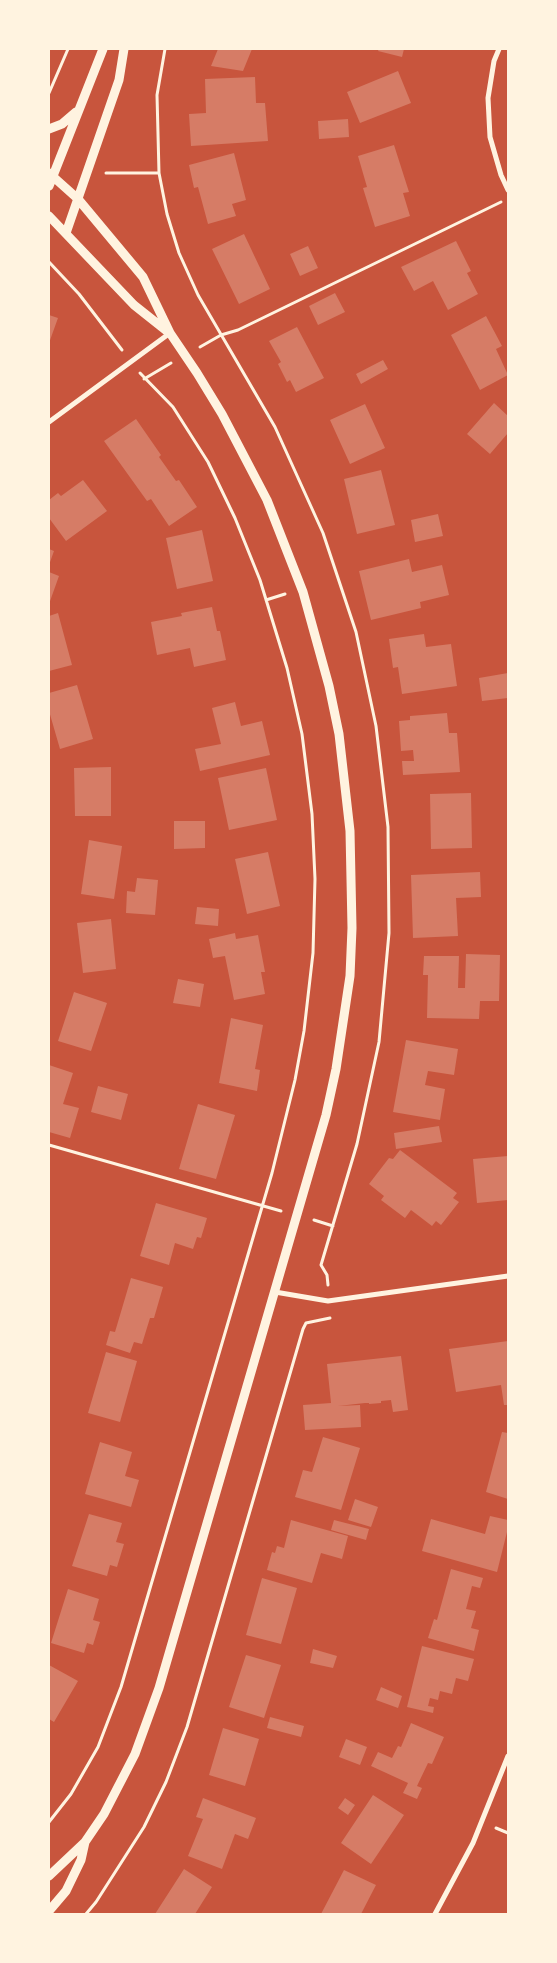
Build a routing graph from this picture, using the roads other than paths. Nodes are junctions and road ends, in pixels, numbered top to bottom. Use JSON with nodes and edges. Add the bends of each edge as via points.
{"nodes":[{"id":1,"x":103,"y":49,"type":"edge"},
{"id":2,"x":124,"y":49,"type":"edge"},
{"id":3,"x":499,"y":49,"type":"edge"},
{"id":4,"x":78,"y":111,"type":"junction"},
{"id":5,"x":49,"y":129,"type":"edge"},
{"id":6,"x":51,"y":175,"type":"edge"},
{"id":7,"x":49,"y":186,"type":"edge"},
{"id":8,"x":508,"y":190,"type":"edge"},
{"id":9,"x":78,"y":199,"type":"junction"},
{"id":10,"x":49,"y":216,"type":"edge"},
{"id":11,"x":66,"y":233,"type":"junction"},
{"id":12,"x":170,"y":333,"type":"junction"},
{"id":13,"x":49,"y":422,"type":"edge"},
{"id":14,"x":508,"y":1276,"type":"edge"},
{"id":15,"x":275,"y":1292,"type":"junction"},
{"id":16,"x":508,"y":1756,"type":"edge"},
{"id":17,"x":86,"y":1842,"type":"junction"},
{"id":18,"x":49,"y":1876,"type":"edge"},
{"id":19,"x":49,"y":1911,"type":"edge"},
{"id":20,"x":435,"y":1914,"type":"edge"}],
"edges":[{"from":1,"to":4,"type":"street"},
{"from":2,"to":9,"type":"street","via":[[119,80]]},
{"from":3,"to":8,"type":"street","via":[[488,98],[490,137]]},
{"from":4,"to":5,"type":"street","via":[[62,124]]},
{"from":4,"to":6,"type":"street"},
{"from":6,"to":7,"type":"street"},
{"from":6,"to":9,"type":"street"},
{"from":9,"to":11,"type":"street"},
{"from":9,"to":12,"type":"street","via":[[143,277]]},
{"from":10,"to":11,"type":"street"},
{"from":11,"to":12,"type":"street","via":[[134,305]]},
{"from":12,"to":13,"type":"street"},
{"from":12,"to":15,"type":"street","via":[[222,414],[267,500],[303,592],[339,734],[350,831],[350,976],[332,1087]]},
{"from":14,"to":15,"type":"street","via":[[328,1301]]},
{"from":15,"to":17,"type":"street","via":[[159,1688],[135,1754]]},
{"from":16,"to":20,"type":"street","via":[[473,1842]]},
{"from":17,"to":18,"type":"street"},
{"from":17,"to":19,"type":"street","via":[[66,1891]]}]}
